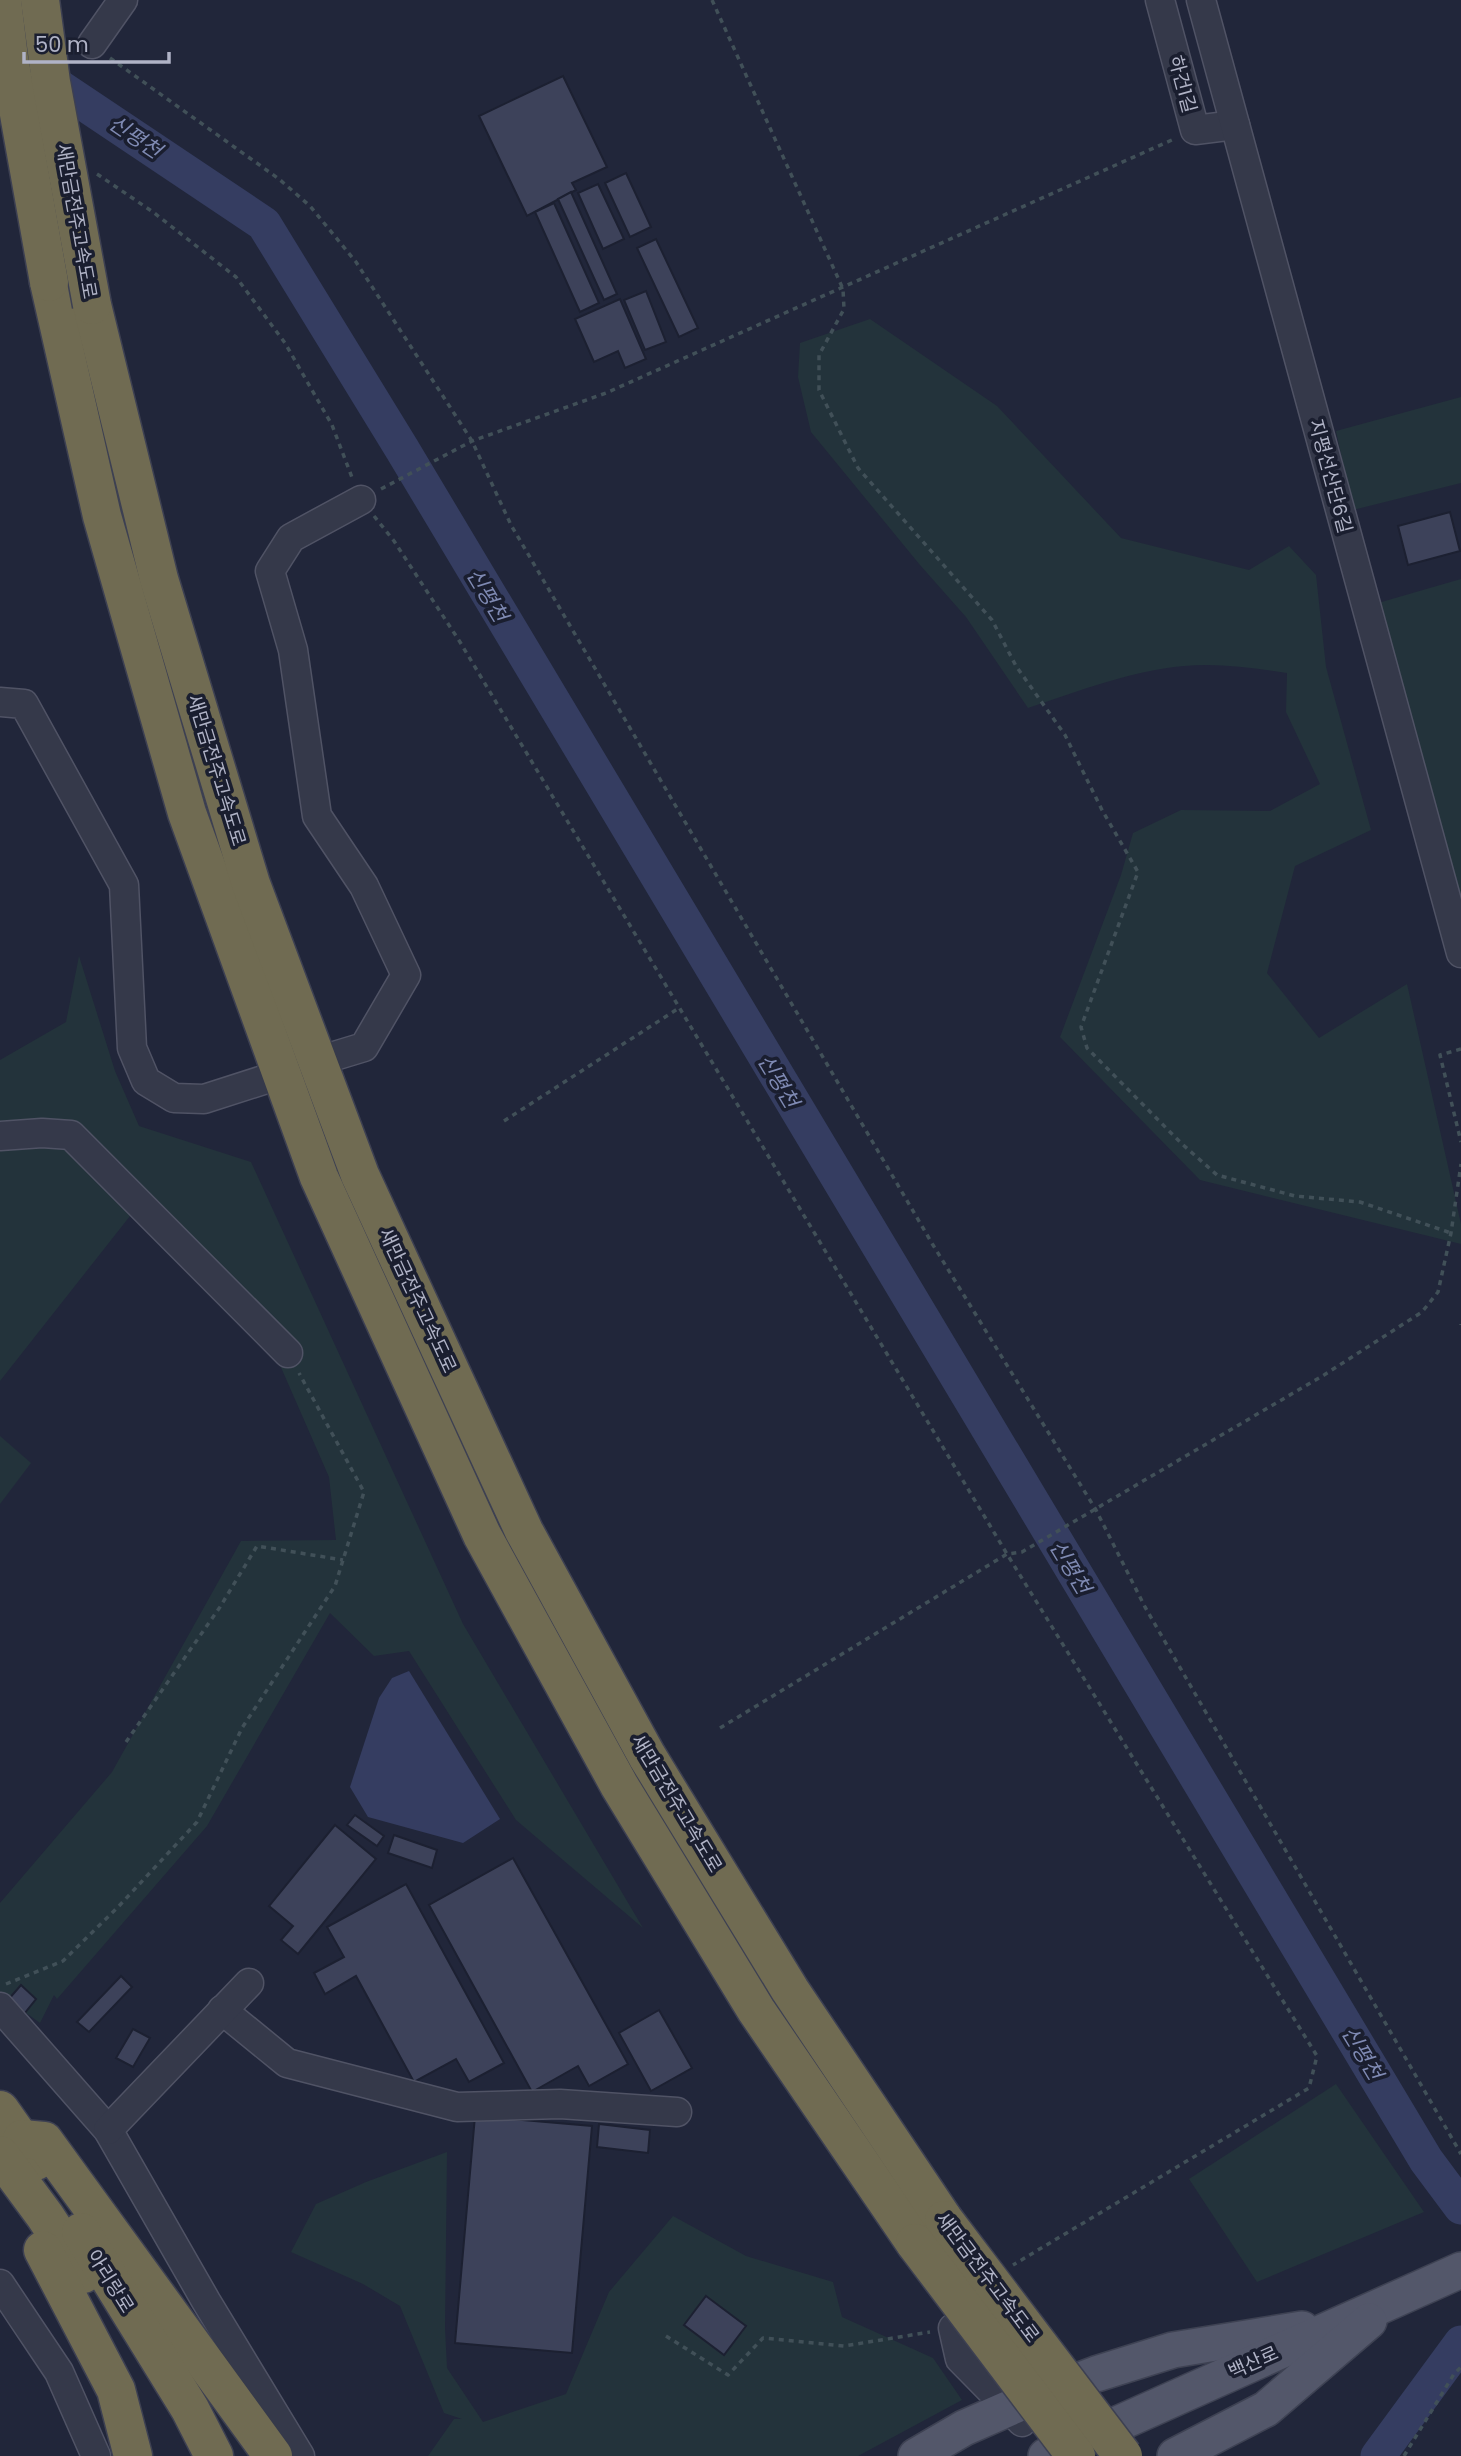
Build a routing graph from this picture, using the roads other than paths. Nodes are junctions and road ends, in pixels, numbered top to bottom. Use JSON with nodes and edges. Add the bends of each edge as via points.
{"nodes":[{"id":1,"x":2,"y":0,"type":"edge"},
{"id":2,"x":40,"y":0,"type":"edge"},
{"id":3,"x":122,"y":0,"type":"edge"},
{"id":4,"x":1160,"y":0,"type":"edge"},
{"id":5,"x":1201,"y":0,"type":"edge"},
{"id":6,"x":92,"y":44,"type":"road end"},
{"id":7,"x":1235,"y":125,"type":"junction"},
{"id":8,"x":361,"y":500,"type":"road end"},
{"id":9,"x":0,"y":702,"type":"edge"},
{"id":10,"x":1461,"y":953,"type":"edge"},
{"id":11,"x":318,"y":1061,"type":"junction"},
{"id":12,"x":282,"y":1074,"type":"junction"},
{"id":13,"x":0,"y":1136,"type":"edge"},
{"id":14,"x":288,"y":1353,"type":"road end"},
{"id":15,"x":249,"y":1983,"type":"dead end"},
{"id":16,"x":0,"y":2007,"type":"edge"},
{"id":17,"x":222,"y":2010,"type":"junction"},
{"id":18,"x":677,"y":2112,"type":"dead end"},
{"id":19,"x":108,"y":2130,"type":"junction"},
{"id":20,"x":7,"y":2135,"type":"edge"},
{"id":21,"x":45,"y":2216,"type":"junction"},
{"id":22,"x":929,"y":2232,"type":"junction"},
{"id":23,"x":1457,"y":2272,"type":"edge"},
{"id":24,"x":0,"y":2284,"type":"edge"},
{"id":25,"x":1396,"y":2297,"type":"junction"},
{"id":26,"x":1336,"y":2325,"type":"junction"},
{"id":27,"x":953,"y":2328,"type":"road end"},
{"id":28,"x":1015,"y":2416,"type":"junction"},
{"id":29,"x":96,"y":2456,"type":"edge"},
{"id":30,"x":133,"y":2456,"type":"edge"},
{"id":31,"x":186,"y":2456,"type":"edge"},
{"id":32,"x":214,"y":2456,"type":"edge"},
{"id":33,"x":273,"y":2456,"type":"edge"},
{"id":34,"x":300,"y":2456,"type":"edge"},
{"id":35,"x":916,"y":2456,"type":"edge"},
{"id":36,"x":1046,"y":2456,"type":"edge"},
{"id":37,"x":1076,"y":2456,"type":"edge"},
{"id":38,"x":1123,"y":2456,"type":"edge"},
{"id":39,"x":1175,"y":2456,"type":"edge"}],
"edges":[{"from":1,"to":12,"type":"highway","name":"새만금전주고속도로","bridge":true,"via":[[49,282],[102,516],[187,813]]},
{"from":2,"to":11,"type":"highway","name":"새만금전주고속도로","bridge":true,"via":[[92,305],[163,593],[251,884]]},
{"from":3,"to":6,"type":"street"},
{"from":4,"to":7,"type":"street","name":"하건1길","via":[[1195,130]]},
{"from":5,"to":7,"type":"street","name":"지평선산단6길"},
{"from":7,"to":10,"type":"street","name":"지평선산단6길"},
{"from":8,"to":11,"type":"street","via":[[291,538],[270,571],[293,650],[317,816],[365,886],[406,975],[364,1047]]},
{"from":9,"to":12,"type":"street","via":[[24,704],[124,885],[132,1048],[146,1081],[174,1098],[204,1099]]},
{"from":11,"to":22,"type":"highway","name":"새만금전주고속도로","via":[[360,1175],[524,1531],[654,1768],[790,1990]]},
{"from":12,"to":22,"type":"highway","name":"새만금전주고속도로","via":[[319,1177],[482,1535],[619,1785],[748,1998]]},
{"from":13,"to":14,"type":"street","via":[[71,1135]]},
{"from":15,"to":17,"type":"street"},
{"from":16,"to":19,"type":"street"},
{"from":17,"to":18,"type":"street","via":[[287,2063],[457,2107],[560,2104]]},
{"from":17,"to":19,"type":"street"},
{"from":19,"to":34,"type":"street"},
{"from":20,"to":21,"type":"highway","name":"아리랑로"},
{"from":20,"to":32,"type":"highway","name":"아리랑로","via":[[190,2409]]},
{"from":20,"to":33,"type":"highway","via":[[44,2141]]},
{"from":21,"to":30,"type":"highway","via":[[37,2238],[116,2390]]},
{"from":21,"to":31,"type":"highway","name":"아리랑로","via":[[110,2315]]},
{"from":22,"to":37,"type":"highway","name":"새만금전주고속도로","bridge":true},
{"from":22,"to":38,"type":"highway","name":"새만금전주고속도로","bridge":true},
{"from":23,"to":25,"type":"main road","name":"백산로"},
{"from":24,"to":29,"type":"street","via":[[60,2372]]},
{"from":25,"to":26,"type":"main road","name":"백산로"},
{"from":25,"to":39,"type":"main road","via":[[1265,2409]]},
{"from":26,"to":28,"type":"main road","via":[[1172,2350],[1030,2399]]},
{"from":26,"to":36,"type":"main road","name":"백산로"},
{"from":27,"to":28,"type":"street","via":[[960,2359]]},
{"from":28,"to":35,"type":"main road","via":[[964,2428]]}]}
